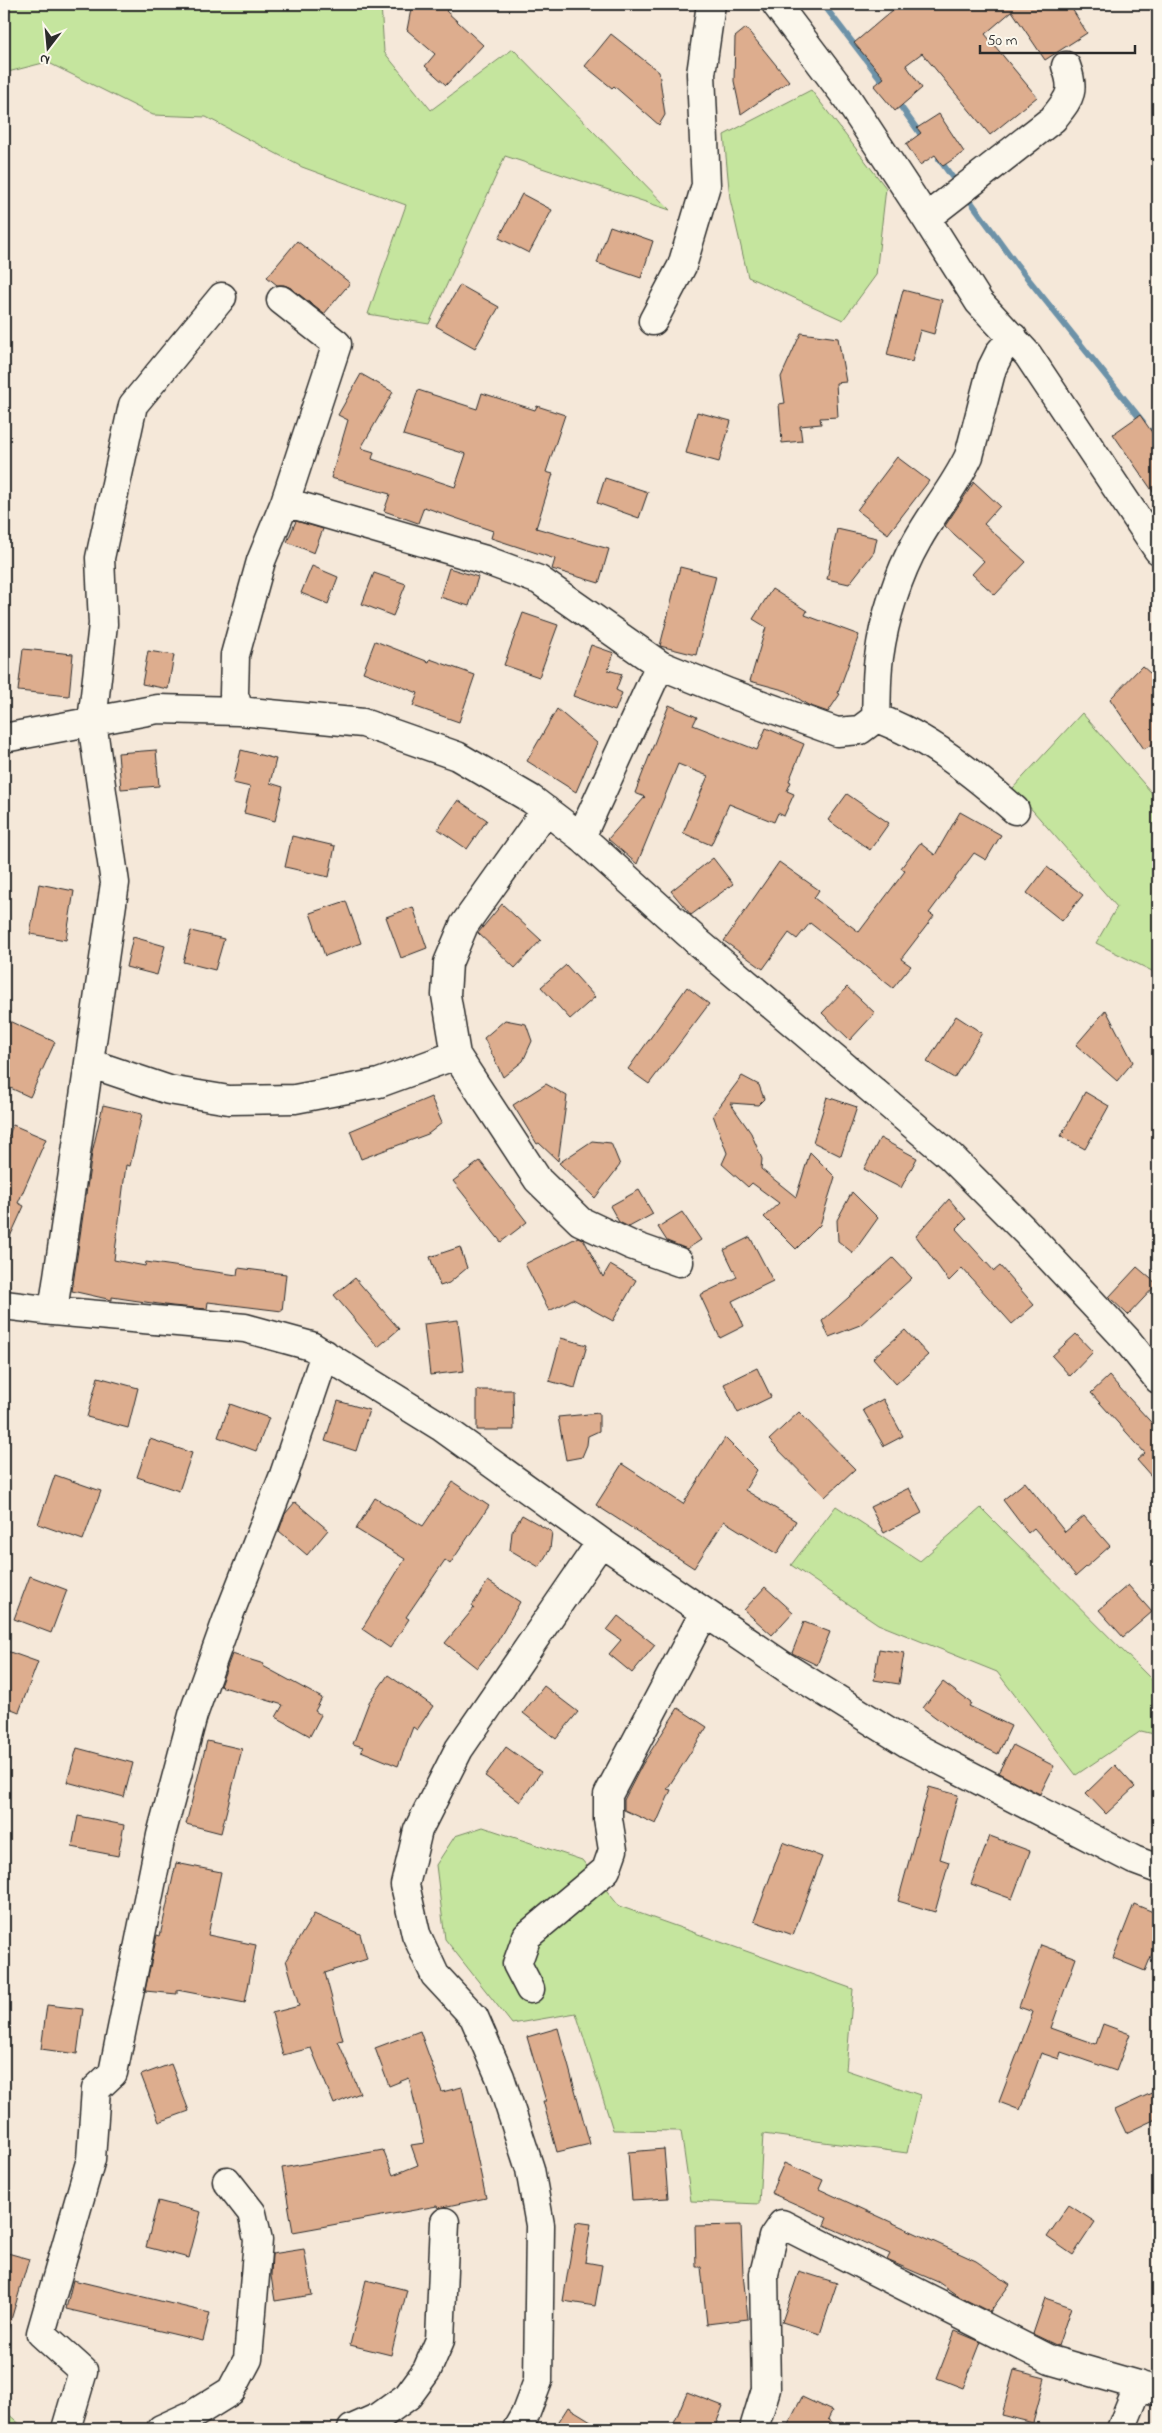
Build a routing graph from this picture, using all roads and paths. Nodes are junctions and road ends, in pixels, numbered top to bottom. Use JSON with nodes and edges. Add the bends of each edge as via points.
{"nodes":[{"id":1,"x":711,"y":4,"type":"edge"},
{"id":2,"x":776,"y":4,"type":"edge"},
{"id":3,"x":1066,"y":66,"type":"dead end"},
{"id":4,"x":926,"y":218,"type":"junction"},
{"id":5,"x":222,"y":297,"type":"dead end"},
{"id":6,"x":281,"y":300,"type":"dead end"},
{"id":7,"x":653,"y":321,"type":"dead end"},
{"id":8,"x":1013,"y":337,"type":"junction"},
{"id":9,"x":286,"y":502,"type":"junction"},
{"id":10,"x":1158,"y":550,"type":"edge"},
{"id":11,"x":660,"y":665,"type":"junction"},
{"id":12,"x":239,"y":711,"type":"junction"},
{"id":13,"x":876,"y":718,"type":"junction"},
{"id":14,"x":92,"y":722,"type":"junction"},
{"id":15,"x":4,"y":738,"type":"edge"},
{"id":16,"x":546,"y":810,"type":"junction"},
{"id":17,"x":1015,"y":810,"type":"dead end"},
{"id":18,"x":581,"y":837,"type":"junction"},
{"id":19,"x":456,"y":1055,"type":"junction"},
{"id":20,"x":89,"y":1063,"type":"junction"},
{"id":21,"x":679,"y":1262,"type":"dead end"},
{"id":22,"x":4,"y":1305,"type":"edge"},
{"id":23,"x":53,"y":1312,"type":"junction"},
{"id":24,"x":325,"y":1354,"type":"junction"},
{"id":25,"x":1158,"y":1380,"type":"edge"},
{"id":26,"x":601,"y":1542,"type":"junction"},
{"id":27,"x":704,"y":1613,"type":"junction"},
{"id":28,"x":1158,"y":1870,"type":"edge"},
{"id":29,"x":530,"y":1989,"type":"dead end"},
{"id":30,"x":227,"y":2180,"type":"dead end"},
{"id":31,"x":445,"y":2222,"type":"dead end"},
{"id":32,"x":1148,"y":2388,"type":"edge"},
{"id":33,"x":755,"y":2425,"type":"dead end"},
{"id":34,"x":66,"y":2429,"type":"edge"},
{"id":35,"x":161,"y":2429,"type":"edge"},
{"id":36,"x":352,"y":2429,"type":"edge"},
{"id":37,"x":517,"y":2429,"type":"edge"},
{"id":38,"x":1121,"y":2429,"type":"edge"}],
"edges":[{"from":1,"to":7,"type":"street","via":[[701,74],[706,185],[682,266]]},
{"from":2,"to":4,"type":"street","via":[[847,98]]},
{"from":3,"to":4,"type":"street","via":[[1072,82],[1069,99],[1053,119]]},
{"from":4,"to":8,"type":"street","via":[[979,302]]},
{"from":5,"to":14,"type":"street","via":[[133,405],[100,558],[103,624]]},
{"from":6,"to":9,"type":"street","via":[[337,344]]},
{"from":8,"to":10,"type":"street"},
{"from":8,"to":13,"type":"street","via":[[992,368],[963,469],[905,564],[879,657]]},
{"from":9,"to":11,"type":"street","via":[[485,560],[539,580]]},
{"from":9,"to":12,"type":"street","via":[[261,561],[235,654],[234,694]]},
{"from":11,"to":13,"type":"street","via":[[837,732],[860,730]]},
{"from":11,"to":18,"type":"street"},
{"from":12,"to":14,"type":"street","via":[[158,708]]},
{"from":12,"to":16,"type":"street","via":[[363,723],[457,756]]},
{"from":13,"to":17,"type":"street","via":[[915,736],[984,783]]},
{"from":14,"to":15,"type":"street"},
{"from":14,"to":20,"type":"street","via":[[115,882]]},
{"from":16,"to":18,"type":"street"},
{"from":16,"to":19,"type":"street","via":[[464,924],[448,963],[446,995]]},
{"from":18,"to":25,"type":"street","via":[[700,944],[950,1156],[1025,1230],[1126,1339]]},
{"from":19,"to":20,"type":"street","via":[[379,1083],[295,1099],[229,1100],[169,1090]]},
{"from":19,"to":21,"type":"street","via":[[538,1180],[580,1221],[631,1245]]},
{"from":20,"to":23,"type":"street"},
{"from":22,"to":23,"type":"street"},
{"from":23,"to":24,"type":"street","via":[[245,1328],[311,1346]]},
{"from":24,"to":26,"type":"street","via":[[440,1426]]},
{"from":24,"to":34,"type":"street","via":[[284,1475],[193,1715],[160,1835],[112,2073],[96,2090],[91,2159],[40,2333],[83,2371]]},
{"from":26,"to":27,"type":"street"},
{"from":26,"to":37,"type":"street","via":[[459,1749],[418,1830],[405,1885],[416,1934],[435,1975],[474,2017],[500,2078],[530,2168],[540,2225],[538,2381]]},
{"from":27,"to":28,"type":"street","via":[[909,1744]]},
{"from":27,"to":29,"type":"street","via":[[608,1795],[613,1850],[606,1870],[527,1936],[517,1964]]},
{"from":30,"to":35,"type":"street","via":[[252,2213],[258,2240],[248,2359],[232,2391]]},
{"from":31,"to":36,"type":"street","via":[[440,2340],[427,2370],[408,2396],[379,2417]]},
{"from":32,"to":33,"type":"street","via":[[1050,2360],[782,2224],[773,2236],[764,2274],[766,2389]]},
{"from":32,"to":38,"type":"street"}]}
